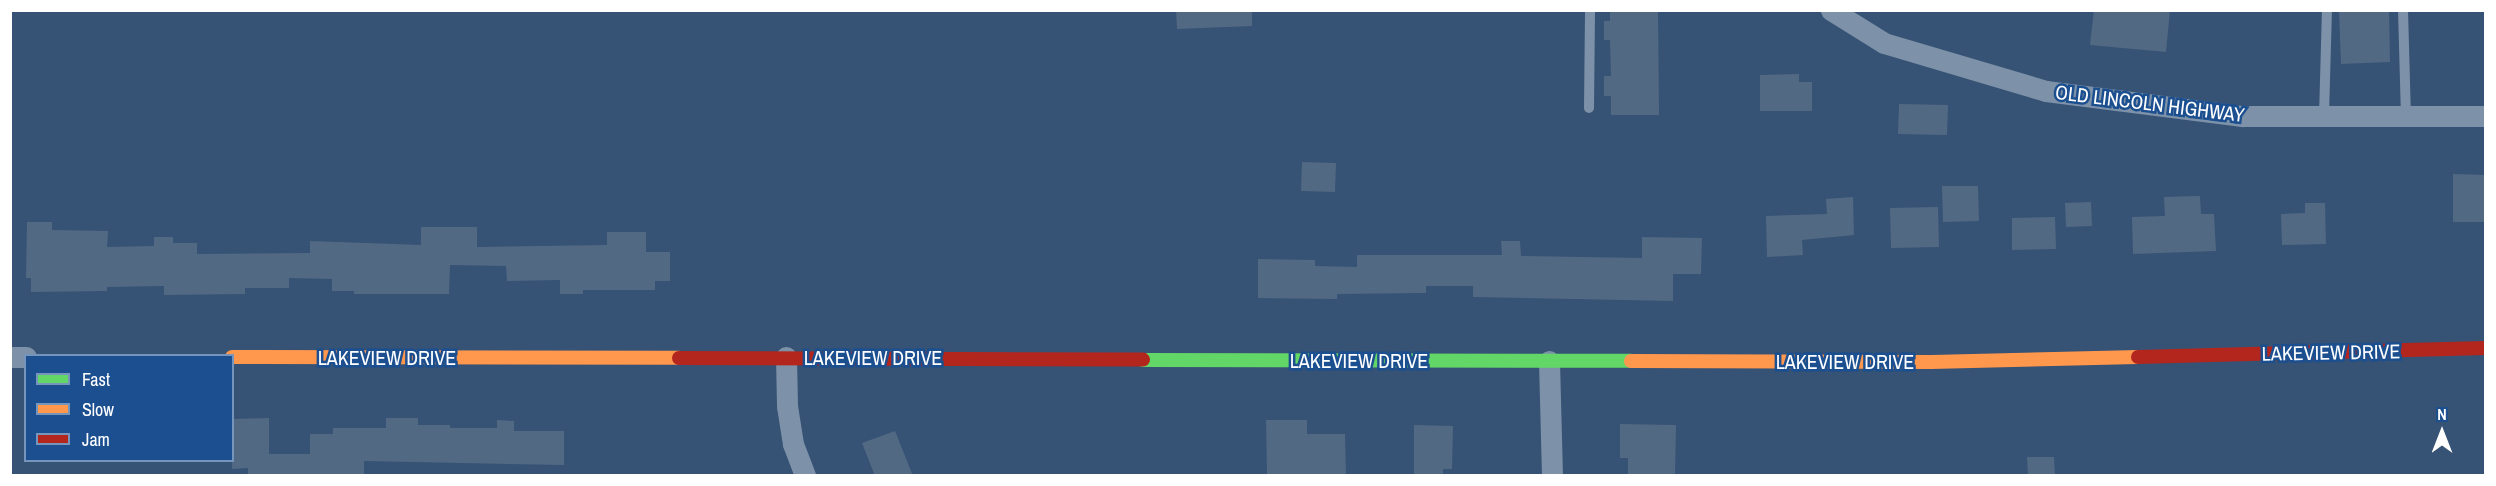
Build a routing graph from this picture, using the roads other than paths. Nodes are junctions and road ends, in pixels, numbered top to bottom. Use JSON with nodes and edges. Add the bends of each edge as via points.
{"nodes":[{"id":1,"x":1590,"y":10,"type":"edge"},
{"id":2,"x":1831,"y":10,"type":"edge"},
{"id":3,"x":2327,"y":10,"type":"edge"},
{"id":4,"x":2403,"y":10,"type":"edge"},
{"id":5,"x":1589,"y":108,"type":"dead end"},
{"id":6,"x":2324,"y":116,"type":"junction"},
{"id":7,"x":2406,"y":116,"type":"junction"},
{"id":8,"x":2486,"y":116,"type":"edge"},
{"id":9,"x":2486,"y":348,"type":"edge"},
{"id":10,"x":234,"y":357,"type":"edge"},
{"id":11,"x":786,"y":357,"type":"junction"},
{"id":12,"x":1549,"y":361,"type":"junction"},
{"id":13,"x":805,"y":476,"type":"edge"},
{"id":14,"x":1552,"y":476,"type":"edge"}],
"edges":[{"from":1,"to":5,"type":"lane"},
{"from":2,"to":6,"type":"street","name":"OLD LINCOLN HIGHWAY","via":[[1884,43],[2046,91],[2242,116]]},
{"from":3,"to":6,"type":"lane"},
{"from":4,"to":7,"type":"lane"},
{"from":6,"to":7,"type":"street","name":"OLD LINCOLN HIGHWAY"},
{"from":7,"to":8,"type":"street","name":"OLD LINCOLN HIGHWAY"},
{"from":9,"to":12,"type":"street","name":"LAKEVIEW DRIVE","via":[[1931,362]]},
{"from":10,"to":11,"type":"street","name":"LAKEVIEW DRIVE"},
{"from":11,"to":12,"type":"street","name":"LAKEVIEW DRIVE"},
{"from":11,"to":13,"type":"street","via":[[793,444]]},
{"from":12,"to":14,"type":"street"}]}
